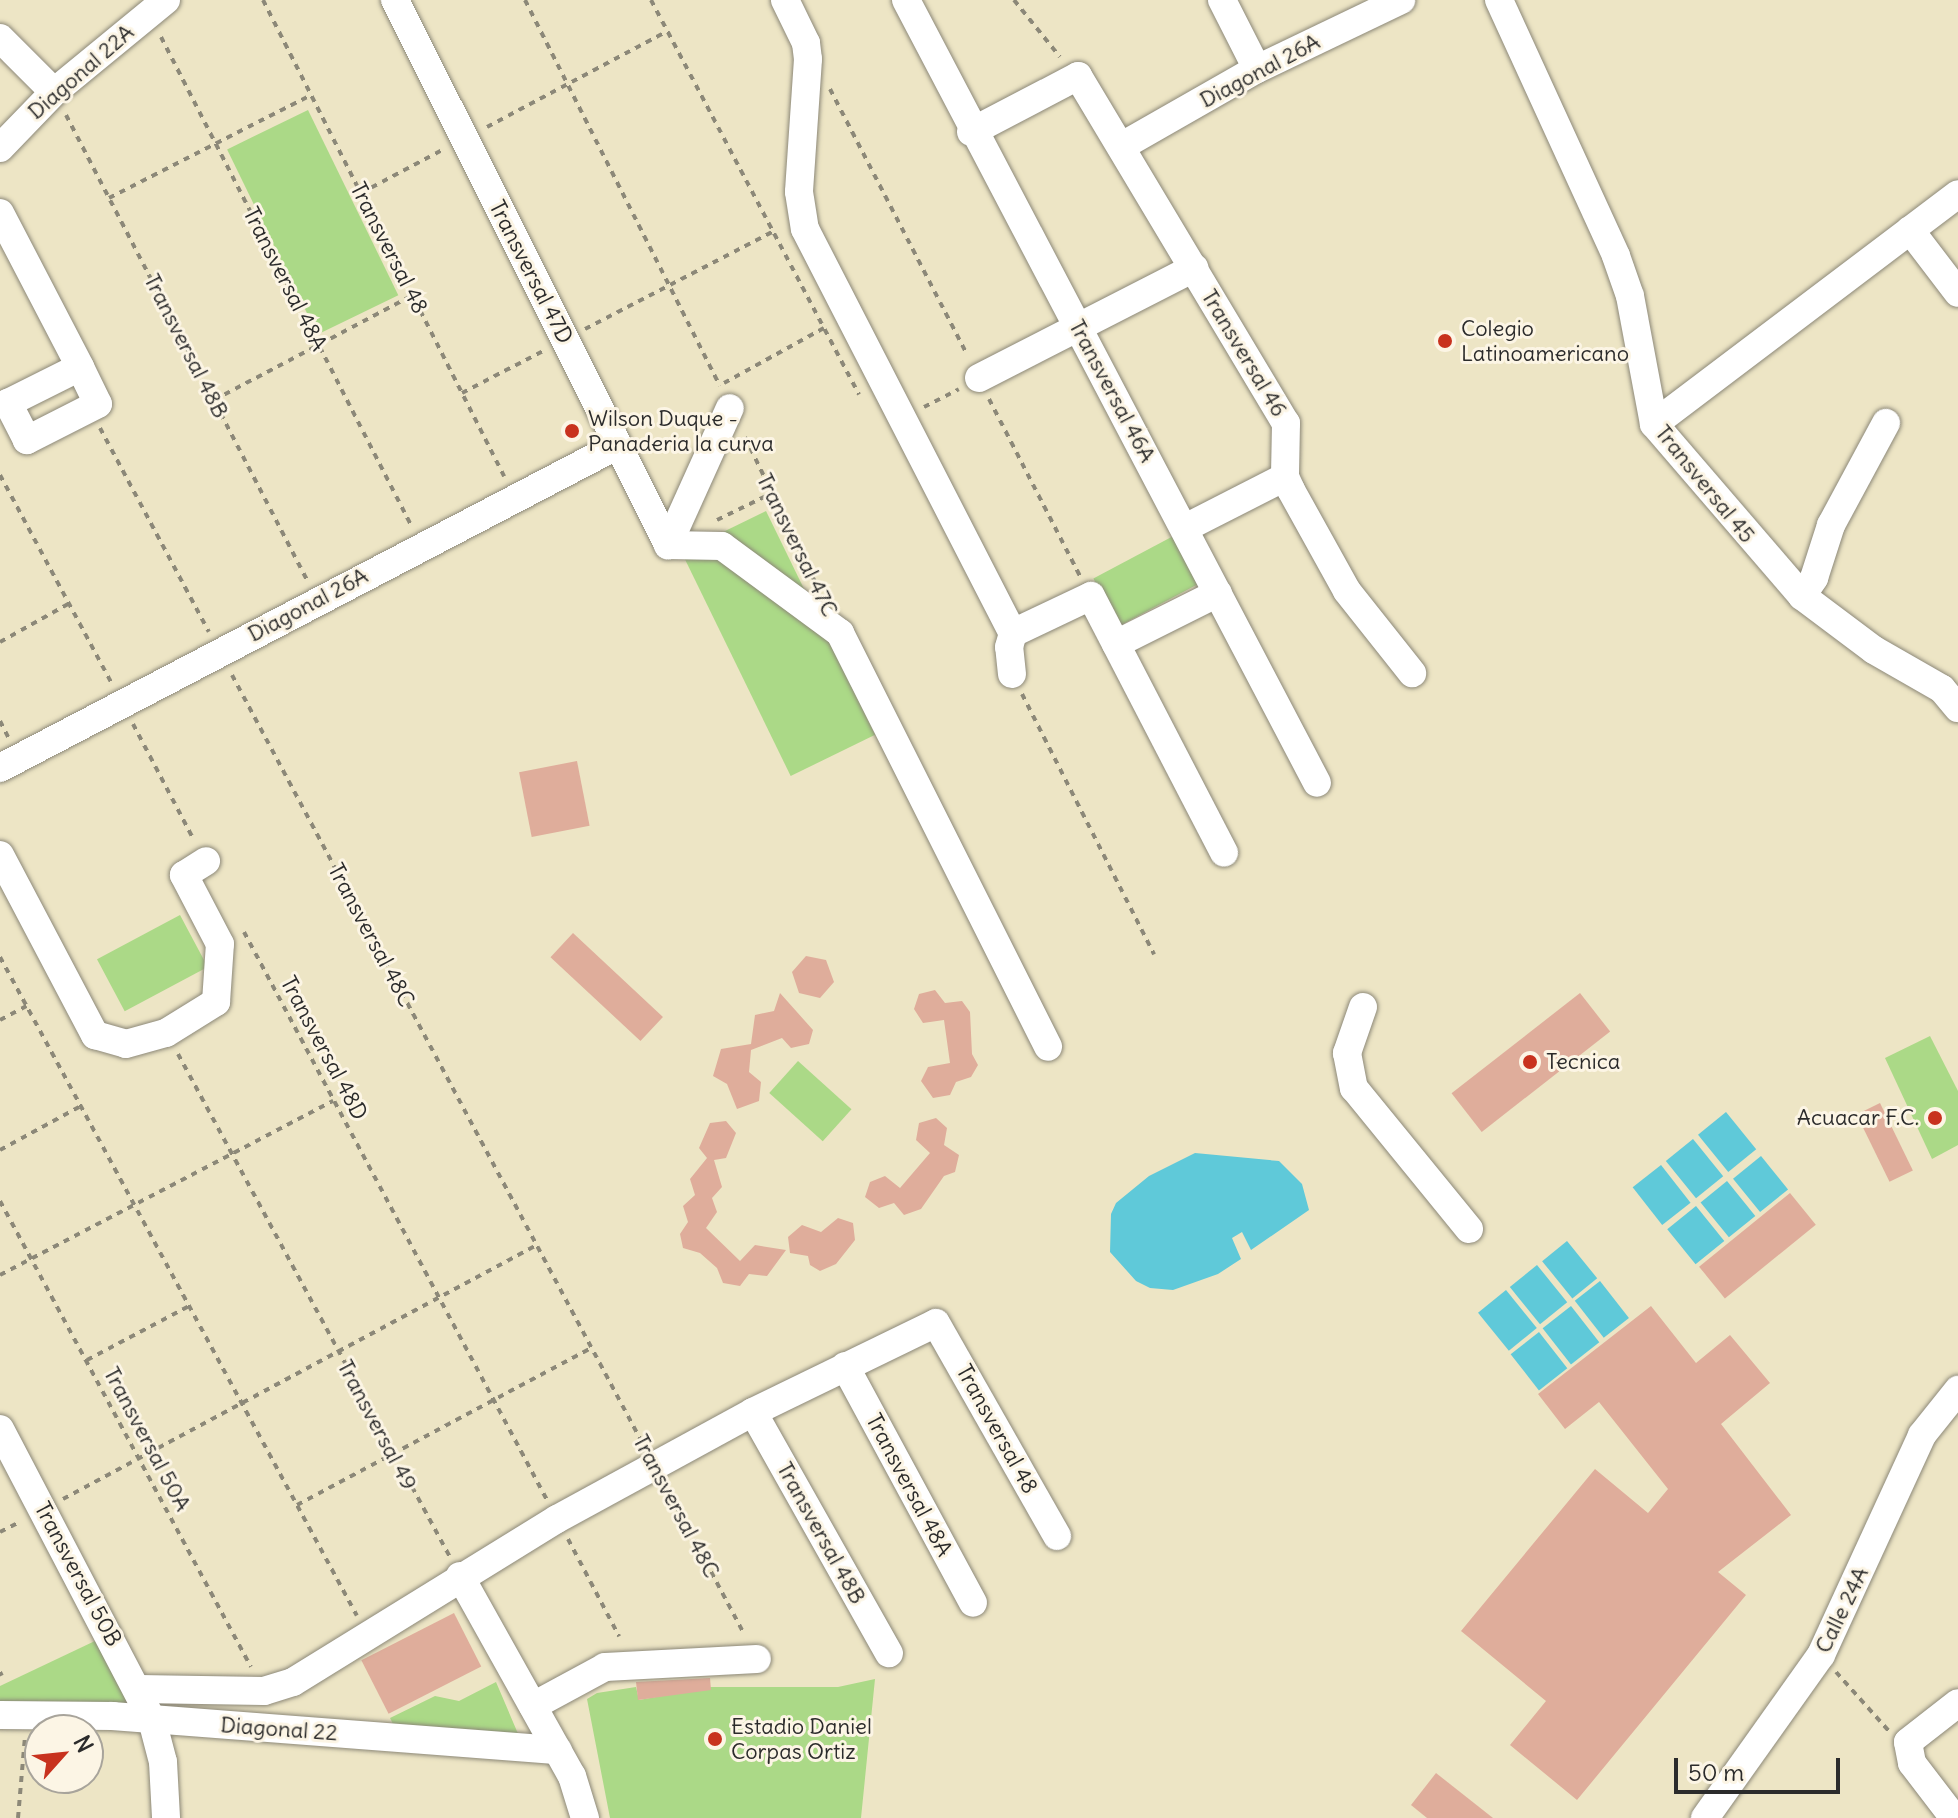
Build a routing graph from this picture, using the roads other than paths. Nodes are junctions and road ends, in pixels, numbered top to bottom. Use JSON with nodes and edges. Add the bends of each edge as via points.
{"nodes":[{"id":1,"x":395,"y":0,"type":"edge"},
{"id":2,"x":785,"y":0,"type":"edge"},
{"id":3,"x":906,"y":0,"type":"edge"},
{"id":4,"x":1222,"y":0,"type":"edge"},
{"id":5,"x":1401,"y":0,"type":"edge"},
{"id":6,"x":1499,"y":0,"type":"edge"},
{"id":7,"x":158,"y":7,"type":"edge"},
{"id":8,"x":0,"y":38,"type":"edge"},
{"id":9,"x":1257,"y":69,"type":"junction"},
{"id":10,"x":54,"y":92,"type":"junction"},
{"id":11,"x":971,"y":132,"type":"junction"},
{"id":12,"x":1122,"y":146,"type":"junction"},
{"id":13,"x":0,"y":148,"type":"edge"},
{"id":14,"x":1958,"y":194,"type":"edge"},
{"id":15,"x":0,"y":213,"type":"edge"},
{"id":16,"x":1910,"y":230,"type":"junction"},
{"id":17,"x":1194,"y":268,"type":"junction"},
{"id":18,"x":1958,"y":293,"type":"edge"},
{"id":19,"x":1078,"y":328,"type":"junction"},
{"id":20,"x":80,"y":367,"type":"junction"},
{"id":21,"x":979,"y":378,"type":"road end"},
{"id":22,"x":725,"y":397,"type":"road end"},
{"id":23,"x":1886,"y":423,"type":"dead end"},
{"id":24,"x":1654,"y":424,"type":"junction"},
{"id":25,"x":618,"y":445,"type":"junction"},
{"id":26,"x":1285,"y":477,"type":"junction"},
{"id":27,"x":1185,"y":528,"type":"junction"},
{"id":28,"x":668,"y":545,"type":"junction"},
{"id":29,"x":1218,"y":593,"type":"junction"},
{"id":30,"x":1802,"y":596,"type":"junction"},
{"id":31,"x":1013,"y":633,"type":"junction"},
{"id":32,"x":1116,"y":644,"type":"junction"},
{"id":33,"x":1412,"y":673,"type":"dead end"},
{"id":34,"x":1012,"y":674,"type":"dead end"},
{"id":35,"x":1953,"y":691,"type":"edge"},
{"id":36,"x":0,"y":768,"type":"edge"},
{"id":37,"x":1317,"y":783,"type":"dead end"},
{"id":38,"x":1224,"y":853,"type":"dead end"},
{"id":39,"x":0,"y":855,"type":"edge"},
{"id":40,"x":206,"y":861,"type":"road end"},
{"id":41,"x":1363,"y":1007,"type":"dead end"},
{"id":42,"x":1048,"y":1047,"type":"dead end"},
{"id":43,"x":1469,"y":1229,"type":"dead end"},
{"id":44,"x":845,"y":1366,"type":"junction"},
{"id":45,"x":1958,"y":1390,"type":"edge"},
{"id":46,"x":753,"y":1412,"type":"junction"},
{"id":47,"x":0,"y":1429,"type":"edge"},
{"id":48,"x":1057,"y":1536,"type":"dead end"},
{"id":49,"x":460,"y":1576,"type":"junction"},
{"id":50,"x":973,"y":1603,"type":"dead end"},
{"id":51,"x":889,"y":1653,"type":"dead end"},
{"id":52,"x":757,"y":1659,"type":"road end"},
{"id":53,"x":139,"y":1689,"type":"junction"},
{"id":54,"x":1958,"y":1703,"type":"edge"},
{"id":55,"x":533,"y":1706,"type":"junction"},
{"id":56,"x":14,"y":1715,"type":"edge"},
{"id":57,"x":152,"y":1720,"type":"junction"},
{"id":58,"x":558,"y":1750,"type":"junction"},
{"id":59,"x":166,"y":1818,"type":"edge"},
{"id":60,"x":585,"y":1818,"type":"edge"},
{"id":61,"x":1705,"y":1818,"type":"edge"},
{"id":62,"x":1954,"y":1818,"type":"edge"}],
"edges":[{"from":1,"to":25,"type":"street","name":"Transversal 47D"},
{"from":2,"to":31,"type":"street","via":[[808,59],[799,192],[805,229]]},
{"from":3,"to":11,"type":"street","name":"Transversal 46A"},
{"from":4,"to":9,"type":"street"},
{"from":5,"to":9,"type":"street","name":"Diagonal 26A"},
{"from":6,"to":24,"type":"street","name":"Transversal 45","via":[[1616,256],[1630,296]]},
{"from":7,"to":10,"type":"street","name":"Diagonal 22A"},
{"from":8,"to":10,"type":"street"},
{"from":9,"to":12,"type":"street","name":"Diagonal 26A"},
{"from":10,"to":13,"type":"street","name":"Diagonal 22A"},
{"from":11,"to":12,"type":"street","name":"Transversal 46","via":[[1078,76]]},
{"from":11,"to":19,"type":"street","name":"Transversal 46A"},
{"from":12,"to":17,"type":"street","name":"Transversal 46"},
{"from":14,"to":16,"type":"street"},
{"from":15,"to":20,"type":"street"},
{"from":16,"to":18,"type":"street"},
{"from":16,"to":24,"type":"street"},
{"from":17,"to":19,"type":"street"},
{"from":17,"to":26,"type":"street","name":"Transversal 46","via":[[1286,423]]},
{"from":19,"to":21,"type":"street"},
{"from":19,"to":27,"type":"street","name":"Transversal 46A"},
{"from":20,"to":20,"type":"street","via":[[98,404],[27,440],[8,403]]},
{"from":22,"to":28,"type":"street"},
{"from":23,"to":30,"type":"street","via":[[1831,525],[1814,578]]},
{"from":24,"to":30,"type":"street","name":"Transversal 45"},
{"from":25,"to":28,"type":"street","name":"Transversal 47D"},
{"from":25,"to":36,"type":"street","name":"Diagonal 26A"},
{"from":26,"to":27,"type":"street"},
{"from":26,"to":33,"type":"street","name":"Transversal 46","via":[[1347,591]]},
{"from":27,"to":29,"type":"street","name":"Transversal 46A"},
{"from":28,"to":42,"type":"street","name":"Transversal 47C","via":[[722,546],[840,633]]},
{"from":29,"to":32,"type":"street"},
{"from":29,"to":37,"type":"street","name":"Transversal 46A"},
{"from":30,"to":35,"type":"street","name":"Transversal 45","via":[[1874,650]]},
{"from":31,"to":32,"type":"street","via":[[1091,596]]},
{"from":31,"to":34,"type":"street"},
{"from":32,"to":38,"type":"street"},
{"from":39,"to":40,"type":"street","via":[[95,1035],[126,1044],[166,1033],[216,1002],[220,944],[184,875]]},
{"from":41,"to":43,"type":"street","via":[[1347,1053],[1354,1088]]},
{"from":44,"to":46,"type":"street"},
{"from":44,"to":48,"type":"street","name":"Transversal 48","via":[[936,1323]]},
{"from":44,"to":50,"type":"street","name":"Transversal 48A"},
{"from":45,"to":61,"type":"street","name":"Calle 24A","via":[[1922,1435],[1821,1655]]},
{"from":46,"to":49,"type":"street"},
{"from":46,"to":51,"type":"street","name":"Transversal 48B"},
{"from":47,"to":53,"type":"street","name":"Transversal 50B"},
{"from":49,"to":53,"type":"street","via":[[300,1678],[264,1691]]},
{"from":49,"to":55,"type":"street"},
{"from":52,"to":55,"type":"street","via":[[605,1667]]},
{"from":53,"to":57,"type":"street","name":"Transversal 50B"},
{"from":54,"to":62,"type":"street","via":[[1916,1732],[1908,1753]]},
{"from":55,"to":58,"type":"street"},
{"from":56,"to":57,"type":"street","name":"Diagonal 22"},
{"from":57,"to":58,"type":"street","name":"Diagonal 22"},
{"from":57,"to":59,"type":"street","name":"Transversal 50B","via":[[163,1762]]},
{"from":58,"to":60,"type":"street"}]}
